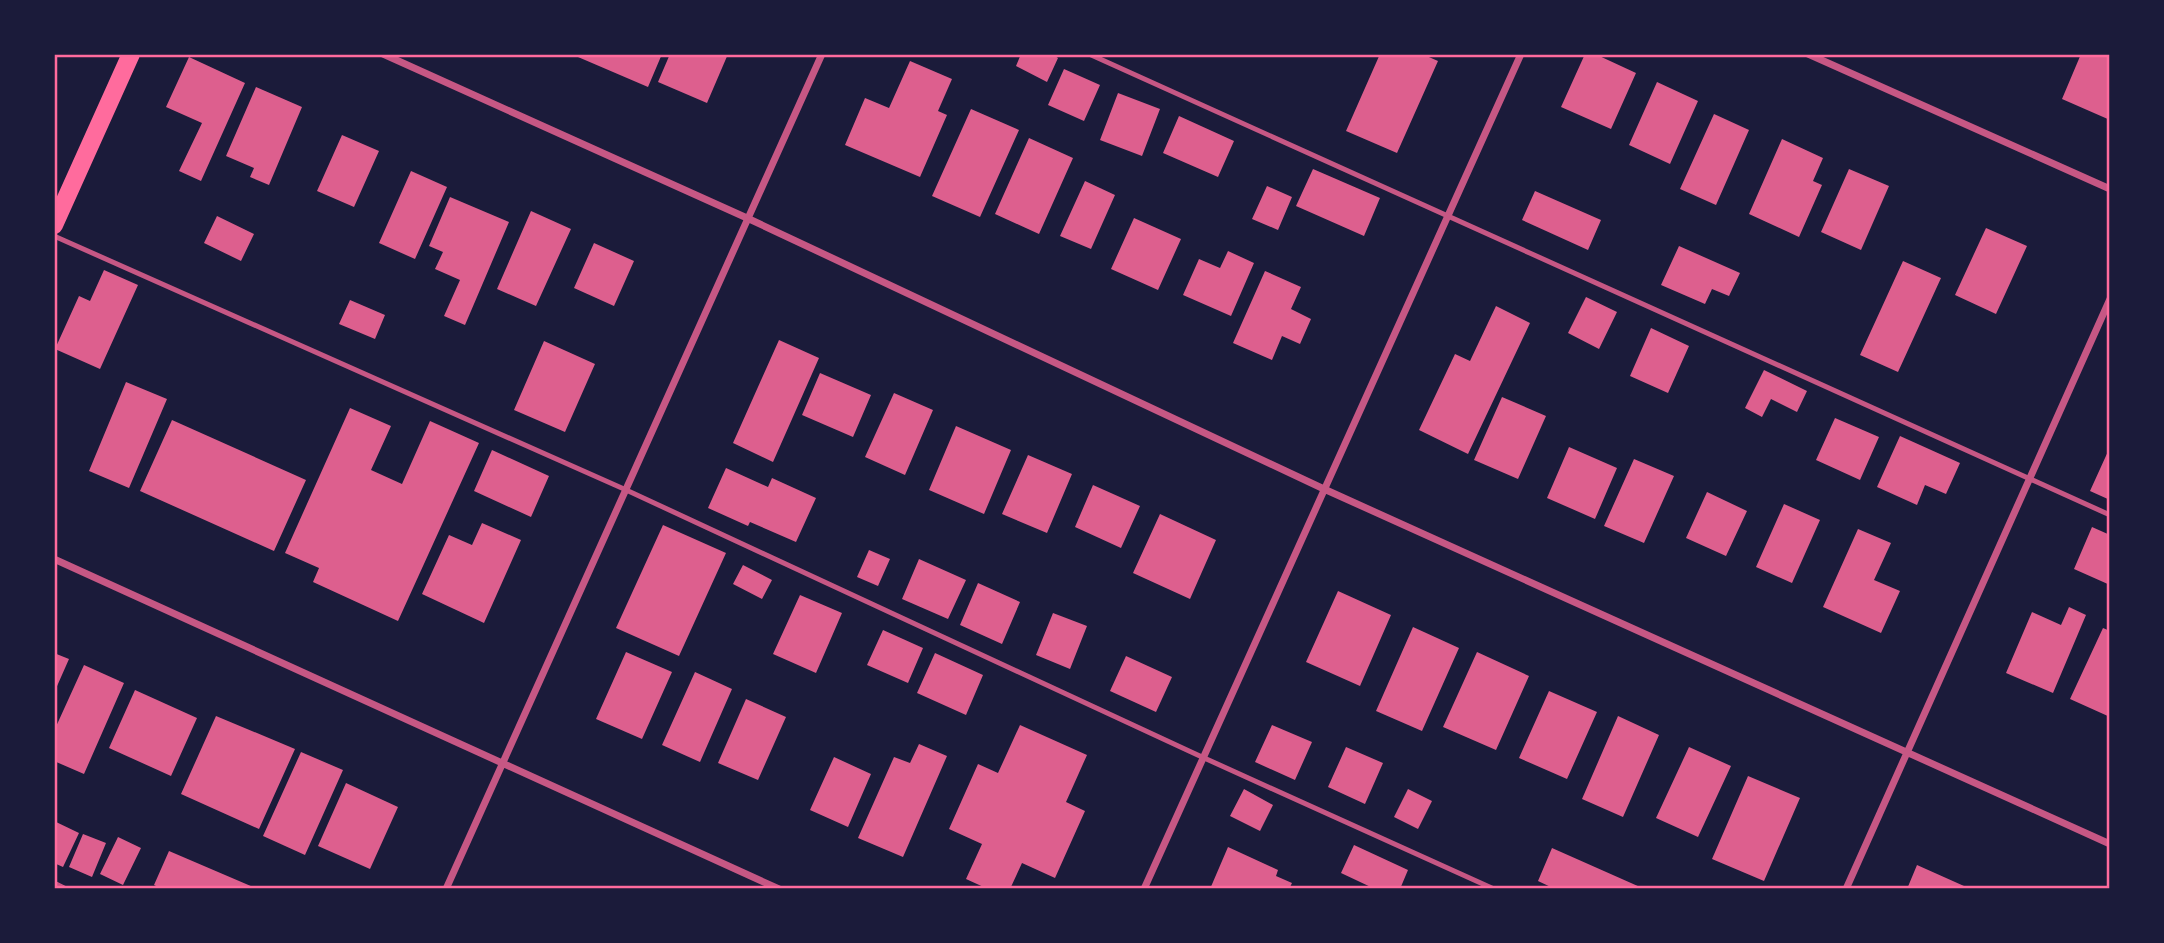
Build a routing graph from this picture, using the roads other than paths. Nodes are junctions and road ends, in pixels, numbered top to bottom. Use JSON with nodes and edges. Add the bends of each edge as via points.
{"nodes":[{"id":1,"x":131,"y":54,"type":"edge"},
{"id":2,"x":383,"y":54,"type":"edge"},
{"id":3,"x":822,"y":54,"type":"edge"},
{"id":4,"x":1089,"y":54,"type":"edge"},
{"id":5,"x":1521,"y":54,"type":"edge"},
{"id":6,"x":1808,"y":54,"type":"edge"},
{"id":7,"x":2110,"y":188,"type":"edge"},
{"id":8,"x":1447,"y":217,"type":"junction"},
{"id":9,"x":747,"y":218,"type":"junction"},
{"id":10,"x":54,"y":225,"type":"edge"},
{"id":11,"x":54,"y":236,"type":"edge"},
{"id":12,"x":2110,"y":299,"type":"edge"},
{"id":13,"x":2030,"y":478,"type":"junction"},
{"id":14,"x":624,"y":489,"type":"junction"},
{"id":15,"x":1324,"y":489,"type":"junction"},
{"id":16,"x":2110,"y":515,"type":"edge"},
{"id":17,"x":54,"y":559,"type":"edge"},
{"id":18,"x":1908,"y":753,"type":"junction"},
{"id":19,"x":1202,"y":757,"type":"junction"},
{"id":20,"x":504,"y":763,"type":"junction"},
{"id":21,"x":2110,"y":844,"type":"edge"},
{"id":22,"x":54,"y":883,"type":"edge"},
{"id":23,"x":66,"y":889,"type":"edge"},
{"id":24,"x":446,"y":889,"type":"edge"},
{"id":25,"x":779,"y":889,"type":"edge"},
{"id":26,"x":1144,"y":889,"type":"edge"},
{"id":27,"x":1494,"y":889,"type":"edge"},
{"id":28,"x":1846,"y":889,"type":"edge"}],
"edges":[{"from":1,"to":10,"type":"main road"},
{"from":2,"to":9,"type":"street"},
{"from":3,"to":9,"type":"street"},
{"from":4,"to":8,"type":"lane"},
{"from":5,"to":8,"type":"street"},
{"from":6,"to":7,"type":"street"},
{"from":8,"to":13,"type":"lane"},
{"from":8,"to":15,"type":"street"},
{"from":9,"to":14,"type":"street"},
{"from":9,"to":15,"type":"street"},
{"from":11,"to":14,"type":"lane"},
{"from":12,"to":13,"type":"street"},
{"from":13,"to":16,"type":"lane"},
{"from":13,"to":18,"type":"street"},
{"from":14,"to":19,"type":"lane"},
{"from":14,"to":20,"type":"street"},
{"from":15,"to":18,"type":"street"},
{"from":15,"to":19,"type":"street"},
{"from":17,"to":20,"type":"street"},
{"from":18,"to":21,"type":"street"},
{"from":18,"to":28,"type":"street"},
{"from":19,"to":26,"type":"street"},
{"from":19,"to":27,"type":"lane"},
{"from":20,"to":24,"type":"street"},
{"from":20,"to":25,"type":"street"},
{"from":22,"to":23,"type":"lane"}]}
